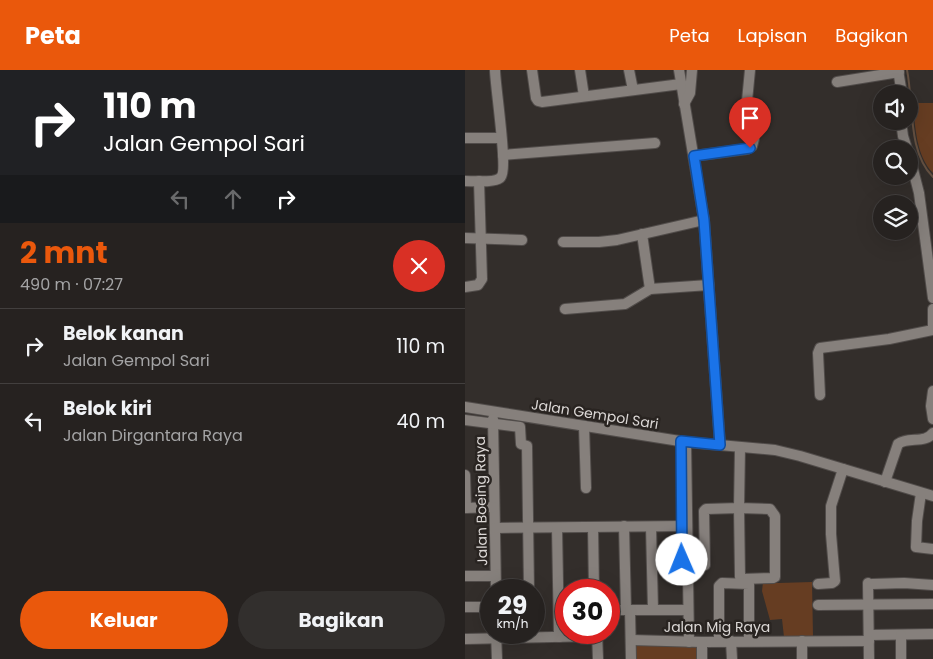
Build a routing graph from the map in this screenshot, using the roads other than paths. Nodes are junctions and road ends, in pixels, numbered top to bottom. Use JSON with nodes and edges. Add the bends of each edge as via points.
{"nodes":[{"id":1,"x":495,"y":70,"type":"edge"},
{"id":2,"x":532,"y":70,"type":"edge"},
{"id":3,"x":579,"y":70,"type":"edge"},
{"id":4,"x":629,"y":70,"type":"edge"},
{"id":5,"x":679,"y":70,"type":"edge"},
{"id":6,"x":692,"y":70,"type":"edge"},
{"id":7,"x":750,"y":70,"type":"edge"},
{"id":8,"x":898,"y":71,"type":"edge"},
{"id":9,"x":837,"y":82,"type":"dead end"},
{"id":10,"x":681,"y":84,"type":"junction"},
{"id":11,"x":900,"y":85,"type":"edge"},
{"id":12,"x":633,"y":90,"type":"junction"},
{"id":13,"x":584,"y":96,"type":"junction"},
{"id":14,"x":684,"y":104,"type":"junction"},
{"id":15,"x":465,"y":138,"type":"edge"},
{"id":16,"x":501,"y":138,"type":"junction"},
{"id":17,"x":655,"y":143,"type":"dead end"},
{"id":18,"x":503,"y":155,"type":"junction"},
{"id":19,"x":694,"y":156,"type":"junction"},
{"id":20,"x":465,"y":181,"type":"edge"},
{"id":21,"x":479,"y":181,"type":"junction"},
{"id":22,"x":917,"y":185,"type":"edge"},
{"id":23,"x":704,"y":220,"type":"junction"},
{"id":24,"x":642,"y":234,"type":"junction"},
{"id":25,"x":465,"y":238,"type":"edge"},
{"id":26,"x":481,"y":238,"type":"junction"},
{"id":27,"x":521,"y":240,"type":"dead end"},
{"id":28,"x":563,"y":242,"type":"dead end"},
{"id":29,"x":709,"y":284,"type":"junction"},
{"id":30,"x":465,"y":287,"type":"edge"},
{"id":31,"x":651,"y":289,"type":"junction"},
{"id":32,"x":933,"y":298,"type":"edge"},
{"id":33,"x":565,"y":309,"type":"dead end"},
{"id":34,"x":933,"y":309,"type":"edge"},
{"id":35,"x":933,"y":329,"type":"edge"},
{"id":36,"x":933,"y":390,"type":"edge"},
{"id":37,"x":820,"y":395,"type":"dead end"},
{"id":38,"x":465,"y":407,"type":"edge"},
{"id":39,"x":493,"y":417,"type":"junction"},
{"id":40,"x":933,"y":419,"type":"edge"},
{"id":41,"x":465,"y":420,"type":"edge"},
{"id":42,"x":584,"y":426,"type":"junction"},
{"id":43,"x":933,"y":433,"type":"edge"},
{"id":44,"x":684,"y":442,"type":"junction"},
{"id":45,"x":720,"y":445,"type":"junction"},
{"id":46,"x":740,"y":447,"type":"junction"},
{"id":47,"x":843,"y":469,"type":"junction"},
{"id":48,"x":465,"y":475,"type":"edge"},
{"id":49,"x":885,"y":482,"type":"junction"},
{"id":50,"x":585,"y":488,"type":"dead end"},
{"id":51,"x":927,"y":495,"type":"edge"},
{"id":52,"x":494,"y":507,"type":"junction"},
{"id":53,"x":466,"y":508,"type":"edge"},
{"id":54,"x":739,"y":508,"type":"junction"},
{"id":55,"x":623,"y":526,"type":"junction"},
{"id":56,"x":684,"y":526,"type":"junction"},
{"id":57,"x":590,"y":527,"type":"junction"},
{"id":58,"x":651,"y":527,"type":"junction"},
{"id":59,"x":495,"y":528,"type":"junction"},
{"id":60,"x":529,"y":528,"type":"junction"},
{"id":61,"x":557,"y":528,"type":"junction"},
{"id":62,"x":933,"y":549,"type":"edge"},
{"id":63,"x":705,"y":565,"type":"dead end"},
{"id":64,"x":465,"y":576,"type":"edge"},
{"id":65,"x":495,"y":576,"type":"junction"},
{"id":66,"x":495,"y":579,"type":"edge"},
{"id":67,"x":529,"y":579,"type":"edge"},
{"id":68,"x":558,"y":579,"type":"edge"},
{"id":69,"x":589,"y":579,"type":"edge"},
{"id":70,"x":593,"y":579,"type":"edge"},
{"id":71,"x":818,"y":584,"type":"dead end"},
{"id":72,"x":933,"y":585,"type":"edge"},
{"id":73,"x":933,"y":604,"type":"edge"},
{"id":74,"x":869,"y":605,"type":"junction"},
{"id":75,"x":818,"y":606,"type":"dead end"},
{"id":76,"x":465,"y":607,"type":"edge"},
{"id":77,"x":480,"y":607,"type":"edge"},
{"id":78,"x":620,"y":610,"type":"edge"},
{"id":79,"x":628,"y":610,"type":"junction"},
{"id":80,"x":653,"y":610,"type":"junction"},
{"id":81,"x":686,"y":610,"type":"junction"},
{"id":82,"x":933,"y":634,"type":"edge"},
{"id":83,"x":901,"y":635,"type":"junction"},
{"id":84,"x":480,"y":637,"type":"edge"},
{"id":85,"x":869,"y":638,"type":"junction"},
{"id":86,"x":465,"y":639,"type":"edge"},
{"id":87,"x":631,"y":640,"type":"junction"},
{"id":88,"x":731,"y":641,"type":"junction"},
{"id":89,"x":749,"y":641,"type":"junction"},
{"id":90,"x":803,"y":641,"type":"junction"},
{"id":91,"x":689,"y":642,"type":"junction"},
{"id":92,"x":702,"y":642,"type":"junction"},
{"id":93,"x":719,"y":642,"type":"junction"},
{"id":94,"x":496,"y":644,"type":"edge"},
{"id":95,"x":596,"y":644,"type":"edge"},
{"id":96,"x":497,"y":659,"type":"edge"},
{"id":97,"x":598,"y":659,"type":"edge"},
{"id":98,"x":631,"y":659,"type":"edge"},
{"id":99,"x":702,"y":659,"type":"edge"},
{"id":100,"x":732,"y":659,"type":"edge"},
{"id":101,"x":802,"y":659,"type":"edge"},
{"id":102,"x":869,"y":659,"type":"edge"},
{"id":103,"x":901,"y":659,"type":"edge"}],
"edges":[{"from":1,"to":16,"type":"street"},
{"from":2,"to":13,"type":"street","via":[[538,101]]},
{"from":3,"to":13,"type":"street"},
{"from":4,"to":12,"type":"street"},
{"from":5,"to":10,"type":"street"},
{"from":6,"to":14,"type":"street","via":[[690,93]]},
{"from":7,"to":19,"type":"street","via":[[747,101],[754,139],[752,146]]},
{"from":8,"to":9,"type":"street"},
{"from":8,"to":11,"type":"street"},
{"from":10,"to":12,"type":"street"},
{"from":10,"to":14,"type":"street"},
{"from":12,"to":13,"type":"street"},
{"from":14,"to":19,"type":"street"},
{"from":15,"to":16,"type":"street"},
{"from":16,"to":18,"type":"street"},
{"from":17,"to":18,"type":"street"},
{"from":18,"to":21,"type":"street","via":[[500,179]]},
{"from":19,"to":23,"type":"street"},
{"from":20,"to":21,"type":"street"},
{"from":21,"to":26,"type":"street"},
{"from":22,"to":32,"type":"street"},
{"from":23,"to":24,"type":"street"},
{"from":23,"to":29,"type":"street"},
{"from":24,"to":28,"type":"street","via":[[599,242]]},
{"from":24,"to":31,"type":"street"},
{"from":25,"to":26,"type":"street"},
{"from":26,"to":27,"type":"street"},
{"from":26,"to":30,"type":"street","via":[[481,282]]},
{"from":29,"to":31,"type":"street"},
{"from":29,"to":45,"type":"street"},
{"from":31,"to":33,"type":"street","via":[[625,304]]},
{"from":34,"to":35,"type":"street"},
{"from":35,"to":37,"type":"street","via":[[889,339],[820,348]]},
{"from":36,"to":40,"type":"street"},
{"from":38,"to":39,"type":"street","name":"Jalan Gempol Sari"},
{"from":39,"to":41,"type":"street"},
{"from":39,"to":42,"type":"street","name":"Jalan Gempol Sari"},
{"from":39,"to":52,"type":"street","name":"Jalan Boeing Raya"},
{"from":39,"to":60,"type":"street","via":[[520,427],[521,444],[527,445]]},
{"from":42,"to":44,"type":"street","name":"Jalan Gempol Sari"},
{"from":42,"to":50,"type":"street"},
{"from":43,"to":49,"type":"street","via":[[928,438],[898,444]]},
{"from":44,"to":45,"type":"street","name":"Jalan Gempol Sari"},
{"from":44,"to":56,"type":"street"},
{"from":45,"to":46,"type":"street","name":"Jalan Gempol Sari"},
{"from":46,"to":47,"type":"street","name":"Jalan Gempol Sari","via":[[775,450]]},
{"from":46,"to":54,"type":"street"},
{"from":47,"to":49,"type":"street","name":"Jalan Gempol Sari"},
{"from":47,"to":71,"type":"street","via":[[831,506],[835,581]]},
{"from":48,"to":53,"type":"street"},
{"from":49,"to":51,"type":"street","name":"Jalan Gempol Sari"},
{"from":51,"to":62,"type":"street","via":[[917,521],[916,547]]},
{"from":52,"to":53,"type":"street"},
{"from":52,"to":59,"type":"street","name":"Jalan Boeing Raya"},
{"from":54,"to":54,"type":"street","via":[[771,509],[775,516],[774,578],[740,577]]},
{"from":54,"to":63,"type":"street","via":[[704,511]]},
{"from":55,"to":57,"type":"street"},
{"from":55,"to":58,"type":"street"},
{"from":55,"to":79,"type":"street"},
{"from":56,"to":58,"type":"street"},
{"from":56,"to":81,"type":"street"},
{"from":57,"to":61,"type":"street"},
{"from":57,"to":69,"type":"street"},
{"from":57,"to":70,"type":"street"},
{"from":58,"to":80,"type":"street"},
{"from":59,"to":60,"type":"street"},
{"from":59,"to":65,"type":"street","name":"Jalan Boeing Raya"},
{"from":60,"to":61,"type":"street"},
{"from":60,"to":67,"type":"street"},
{"from":61,"to":68,"type":"street"},
{"from":64,"to":65,"type":"street"},
{"from":65,"to":66,"type":"street","name":"Jalan Boeing Raya"},
{"from":72,"to":74,"type":"street","via":[[870,584]]},
{"from":73,"to":74,"type":"street"},
{"from":74,"to":75,"type":"street"},
{"from":74,"to":85,"type":"street"},
{"from":76,"to":77,"type":"street"},
{"from":78,"to":79,"type":"street"},
{"from":79,"to":80,"type":"street"},
{"from":79,"to":87,"type":"street"},
{"from":80,"to":81,"type":"street"},
{"from":81,"to":91,"type":"street"},
{"from":82,"to":83,"type":"street","name":"Jalan Mig Raya"},
{"from":83,"to":85,"type":"street","name":"Jalan Mig Raya"},
{"from":83,"to":103,"type":"street"},
{"from":84,"to":86,"type":"street"},
{"from":85,"to":90,"type":"street","name":"Jalan Mig Raya"},
{"from":85,"to":102,"type":"street"},
{"from":87,"to":91,"type":"street","name":"Jalan Mig Raya"},
{"from":87,"to":98,"type":"street"},
{"from":88,"to":89,"type":"street","name":"Jalan Mig Raya"},
{"from":88,"to":93,"type":"street","name":"Jalan Mig Raya"},
{"from":88,"to":100,"type":"street"},
{"from":89,"to":90,"type":"street","name":"Jalan Mig Raya"},
{"from":89,"to":93,"type":"street","via":[[750,586],[747,583],[722,583],[719,586]]},
{"from":90,"to":101,"type":"street"},
{"from":91,"to":92,"type":"street","name":"Jalan Mig Raya"},
{"from":92,"to":93,"type":"street","name":"Jalan Mig Raya"},
{"from":92,"to":99,"type":"street"},
{"from":94,"to":96,"type":"street"},
{"from":95,"to":97,"type":"street"}]}
